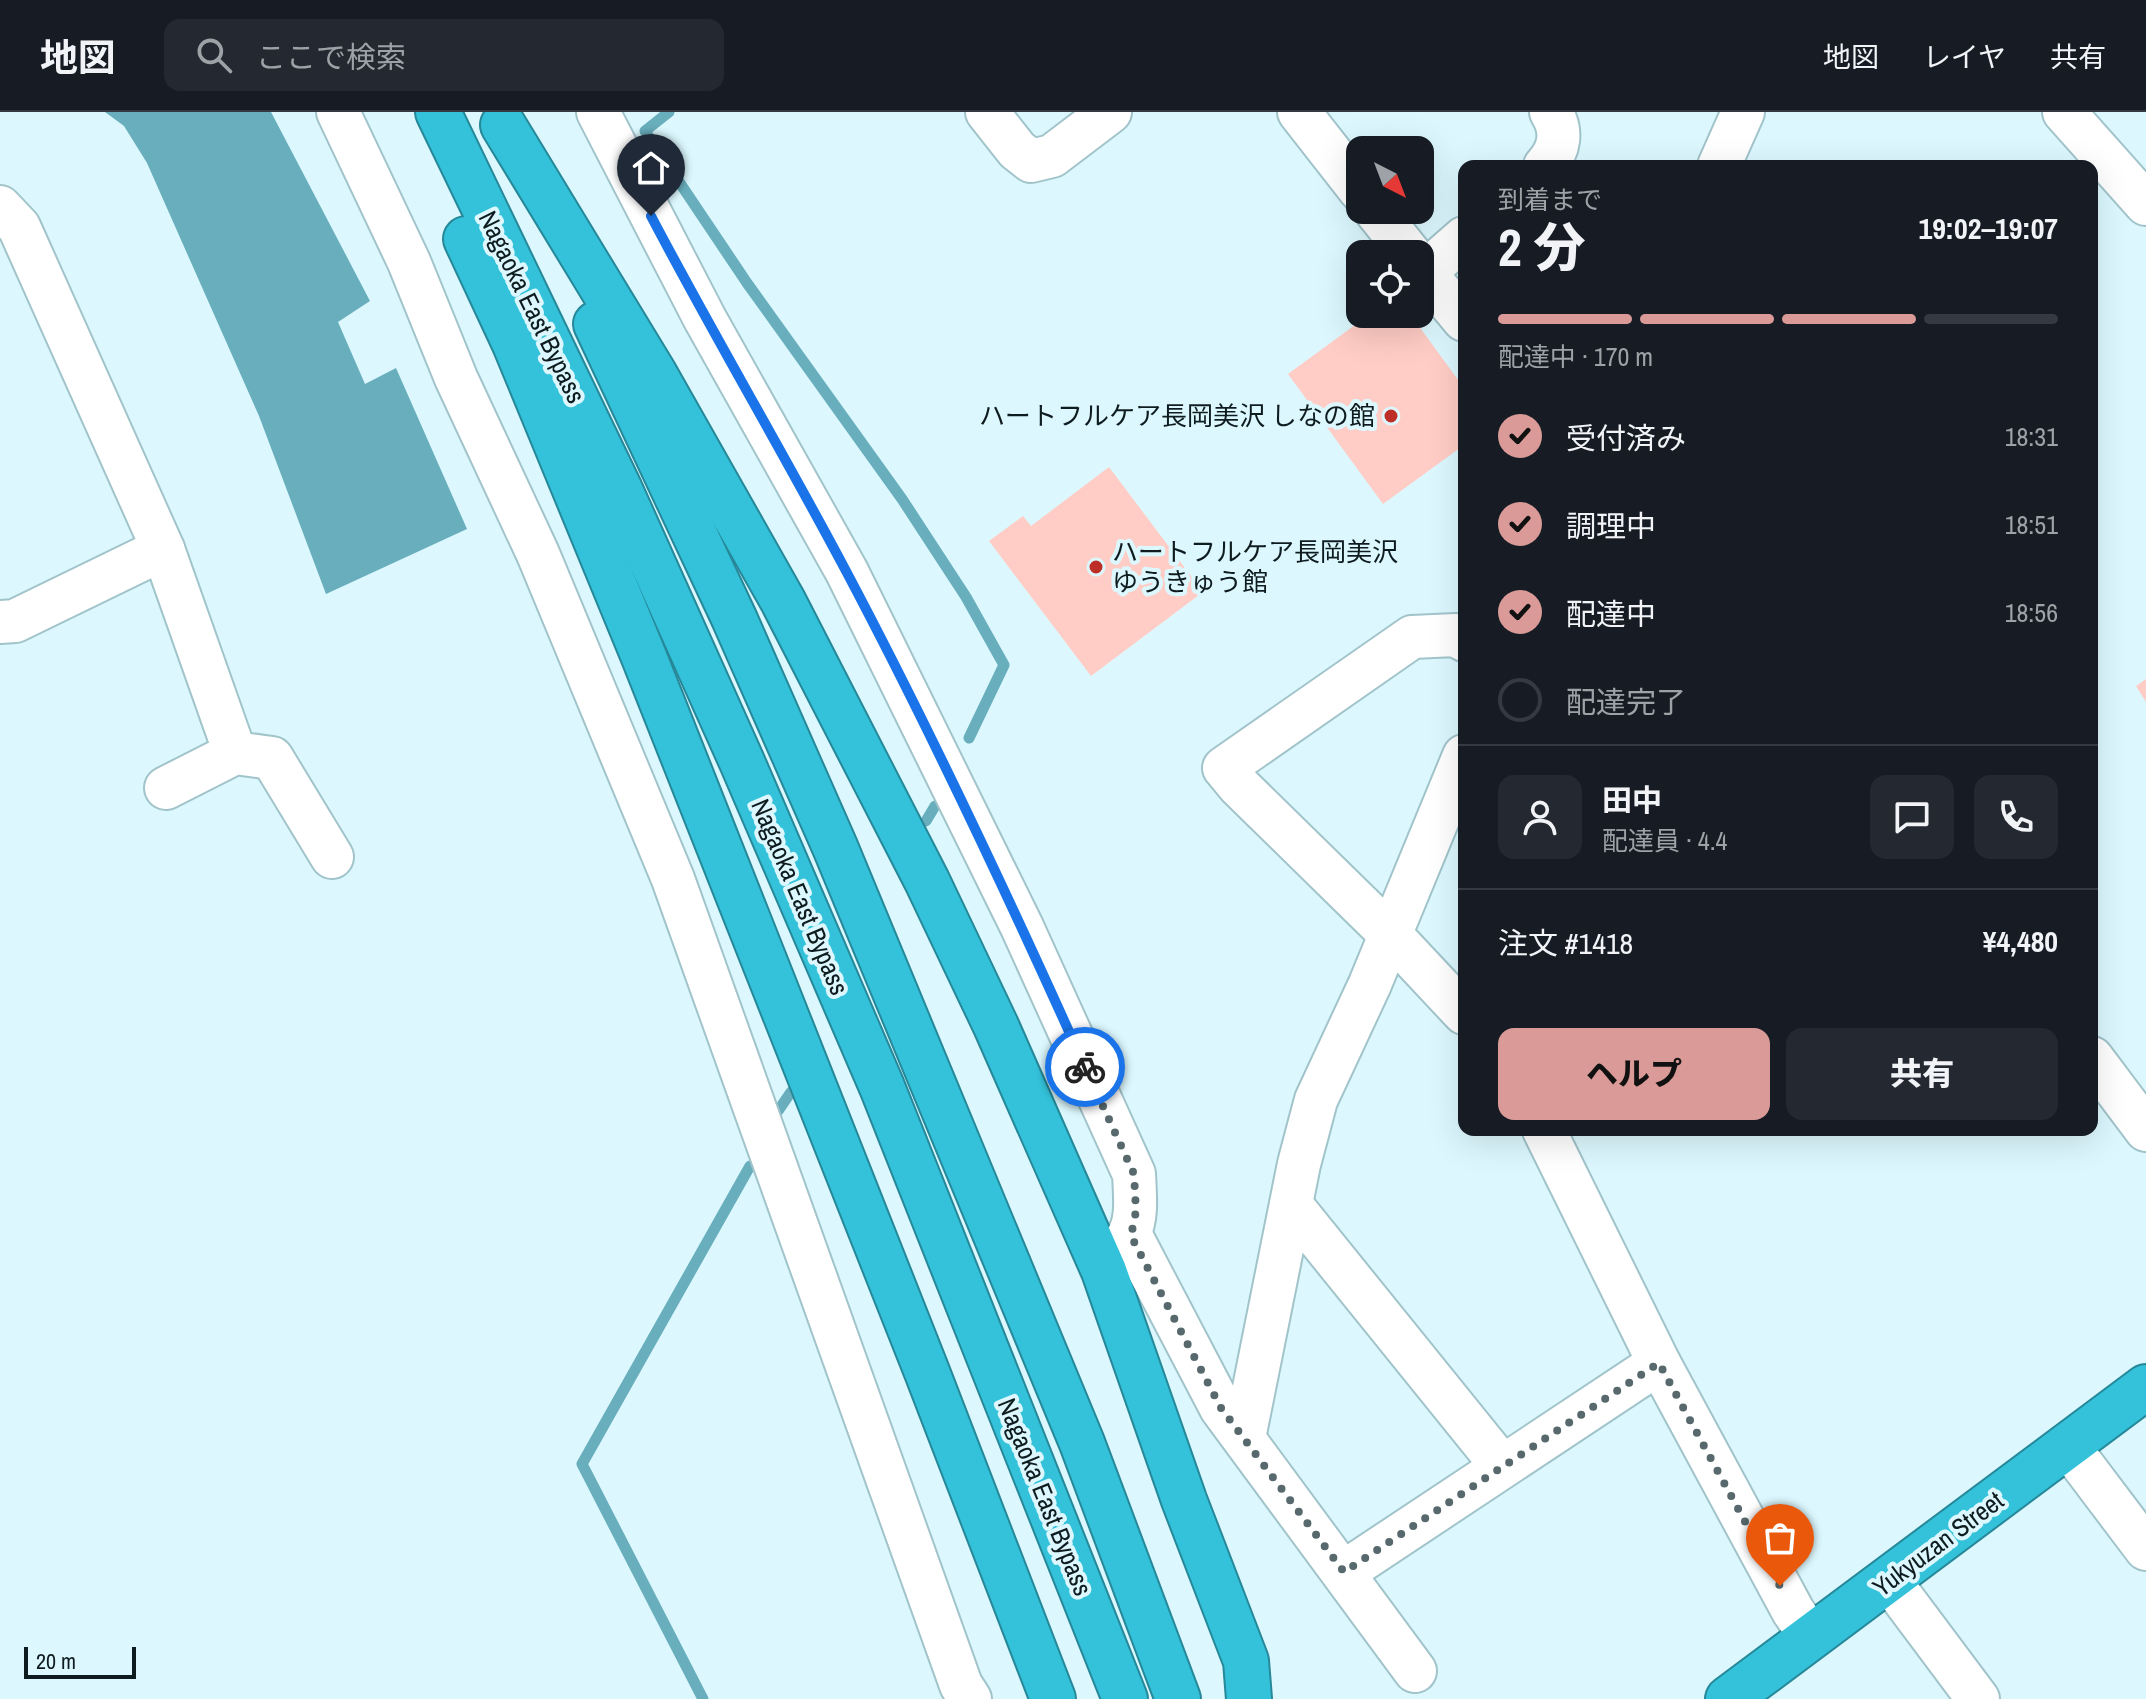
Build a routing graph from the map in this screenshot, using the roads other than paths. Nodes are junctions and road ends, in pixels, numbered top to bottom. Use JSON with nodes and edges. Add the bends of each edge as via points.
{"nodes":[{"id":1,"x":338,"y":112,"type":"edge"},
{"id":2,"x":408,"y":112,"type":"edge"},
{"id":3,"x":438,"y":112,"type":"edge"},
{"id":4,"x":598,"y":112,"type":"edge"},
{"id":5,"x":987,"y":112,"type":"edge"},
{"id":6,"x":1110,"y":112,"type":"edge"},
{"id":7,"x":1299,"y":112,"type":"edge"},
{"id":8,"x":1551,"y":112,"type":"edge"},
{"id":9,"x":1743,"y":112,"type":"edge"},
{"id":10,"x":2064,"y":112,"type":"edge"},
{"id":11,"x":499,"y":119,"type":"edge"},
{"id":12,"x":1549,"y":160,"type":"edge"},
{"id":13,"x":1722,"y":160,"type":"edge"},
{"id":14,"x":1346,"y":172,"type":"edge"},
{"id":15,"x":2146,"y":204,"type":"edge"},
{"id":16,"x":0,"y":207,"type":"edge"},
{"id":17,"x":1386,"y":224,"type":"edge"},
{"id":18,"x":1398,"y":240,"type":"edge"},
{"id":19,"x":1458,"y":242,"type":"edge"},
{"id":20,"x":1434,"y":256,"type":"edge"},
{"id":21,"x":1434,"y":284,"type":"edge"},
{"id":22,"x":1458,"y":313,"type":"edge"},
{"id":23,"x":163,"y":549,"type":"junction"},
{"id":24,"x":0,"y":622,"type":"edge"},
{"id":25,"x":1458,"y":636,"type":"edge"},
{"id":26,"x":235,"y":753,"type":"junction"},
{"id":27,"x":1458,"y":770,"type":"edge"},
{"id":28,"x":166,"y":788,"type":"dead end"},
{"id":29,"x":332,"y":857,"type":"dead end"},
{"id":30,"x":1390,"y":934,"type":"junction"},
{"id":31,"x":1458,"y":1007,"type":"edge"},
{"id":32,"x":2098,"y":1066,"type":"edge"},
{"id":33,"x":2146,"y":1130,"type":"edge"},
{"id":34,"x":1547,"y":1136,"type":"edge"},
{"id":35,"x":1292,"y":1206,"type":"junction"},
{"id":36,"x":1131,"y":1236,"type":"junction"},
{"id":37,"x":1104,"y":1271,"type":"junction"},
{"id":38,"x":1659,"y":1363,"type":"junction"},
{"id":39,"x":2146,"y":1387,"type":"edge"},
{"id":40,"x":1244,"y":1438,"type":"junction"},
{"id":41,"x":2069,"y":1447,"type":"junction"},
{"id":42,"x":1502,"y":1466,"type":"junction"},
{"id":43,"x":2146,"y":1549,"type":"edge"},
{"id":44,"x":1344,"y":1572,"type":"junction"},
{"id":45,"x":1889,"y":1580,"type":"junction"},
{"id":46,"x":1811,"y":1637,"type":"junction"},
{"id":47,"x":1415,"y":1671,"type":"dead end"},
{"id":48,"x":1252,"y":1686,"type":"edge"},
{"id":49,"x":1122,"y":1692,"type":"edge"},
{"id":50,"x":970,"y":1699,"type":"edge"},
{"id":51,"x":1053,"y":1699,"type":"edge"},
{"id":52,"x":1178,"y":1699,"type":"edge"},
{"id":53,"x":1728,"y":1699,"type":"edge"},
{"id":54,"x":1978,"y":1699,"type":"edge"}],
"edges":[{"from":1,"to":50,"type":"street","via":[[538,554],[673,879]]},
{"from":2,"to":51,"type":"highway","via":[[568,469]]},
{"from":3,"to":49,"type":"highway","name":"Nagaoka East Bypass","via":[[620,490],[760,805],[882,1087]]},
{"from":4,"to":36,"type":"street","via":[[705,319],[847,572],[1022,927],[1134,1174]]},
{"from":5,"to":6,"type":"street","via":[[1031,161],[1052,156]]},
{"from":7,"to":14,"type":"street"},
{"from":8,"to":12,"type":"street","via":[[1558,123],[1558,145]]},
{"from":9,"to":13,"type":"street"},
{"from":10,"to":15,"type":"street"},
{"from":11,"to":37,"type":"highway","via":[[655,375],[783,601],[927,881]]},
{"from":11,"to":52,"type":"highway","name":"Nagaoka East Bypass","via":[[829,832],[1082,1443]]},
{"from":16,"to":23,"type":"street","via":[[19,227]]},
{"from":17,"to":18,"type":"street"},
{"from":19,"to":20,"type":"street"},
{"from":21,"to":22,"type":"street"},
{"from":23,"to":24,"type":"street","via":[[15,621]]},
{"from":23,"to":26,"type":"street"},
{"from":25,"to":30,"type":"street","via":[[1412,637],[1224,768]]},
{"from":26,"to":28,"type":"street"},
{"from":26,"to":29,"type":"street","via":[[272,758]]},
{"from":27,"to":30,"type":"street"},
{"from":30,"to":31,"type":"street"},
{"from":30,"to":35,"type":"street","via":[[1316,1100]]},
{"from":32,"to":33,"type":"street"},
{"from":34,"to":38,"type":"street"},
{"from":35,"to":40,"type":"street"},
{"from":35,"to":42,"type":"street"},
{"from":36,"to":37,"type":"street"},
{"from":36,"to":40,"type":"street","via":[[1221,1408]]},
{"from":37,"to":48,"type":"highway"},
{"from":38,"to":42,"type":"street"},
{"from":38,"to":46,"type":"street"},
{"from":39,"to":41,"type":"highway","name":"Yukyuzan Street"},
{"from":40,"to":44,"type":"street"},
{"from":41,"to":43,"type":"street"},
{"from":41,"to":45,"type":"highway","name":"Yukyuzan Street"},
{"from":42,"to":44,"type":"street"},
{"from":44,"to":47,"type":"street"},
{"from":45,"to":46,"type":"highway","name":"Yukyuzan Street"},
{"from":45,"to":54,"type":"street"},
{"from":46,"to":53,"type":"highway","name":"Yukyuzan Street"}]}
